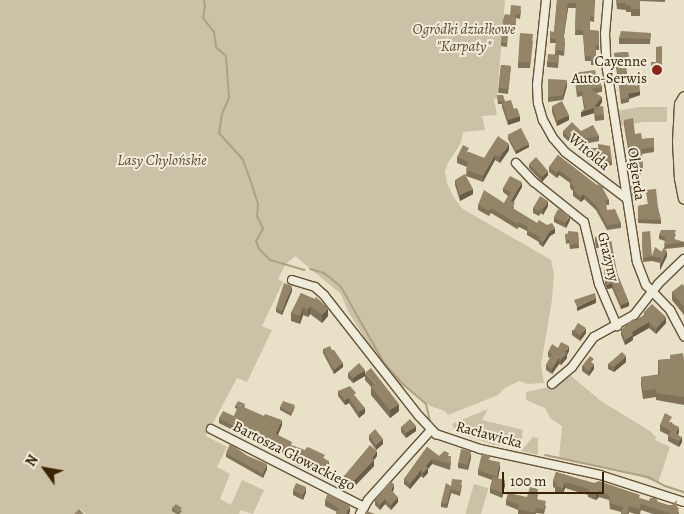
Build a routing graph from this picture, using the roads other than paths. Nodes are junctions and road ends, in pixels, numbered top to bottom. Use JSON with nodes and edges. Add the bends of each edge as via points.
{"nodes":[{"id":1,"x":546,"y":0,"type":"edge"},
{"id":2,"x":608,"y":0,"type":"edge"},
{"id":3,"x":684,"y":97,"type":"edge"},
{"id":4,"x":516,"y":163,"type":"dead end"},
{"id":5,"x":626,"y":198,"type":"junction"},
{"id":6,"x":684,"y":198,"type":"edge"},
{"id":7,"x":684,"y":259,"type":"edge"},
{"id":8,"x":292,"y":280,"type":"dead end"},
{"id":9,"x":652,"y":291,"type":"junction"},
{"id":10,"x":617,"y":326,"type":"junction"},
{"id":11,"x":684,"y":336,"type":"edge"},
{"id":12,"x":552,"y":384,"type":"dead end"},
{"id":13,"x":211,"y":429,"type":"dead end"},
{"id":14,"x":431,"y":430,"type":"junction"},
{"id":15,"x":684,"y":502,"type":"edge"},
{"id":16,"x":362,"y":510,"type":"edge"}],
"edges":[{"from":1,"to":5,"type":"street","name":"Witolda","via":[[537,84],[542,120],[565,152]]},
{"from":2,"to":5,"type":"street","name":"Olgierda","via":[[606,69]]},
{"from":3,"to":6,"type":"main road","via":[[680,104],[678,140]]},
{"from":4,"to":10,"type":"street","name":"Grażyny","via":[[534,182],[584,222],[599,284]]},
{"from":5,"to":9,"type":"street","name":"Olgierda","via":[[638,268]]},
{"from":7,"to":9,"type":"street"},
{"from":8,"to":14,"type":"street","name":"Racławicka","via":[[315,287],[324,294]]},
{"from":9,"to":10,"type":"street","via":[[634,315]]},
{"from":9,"to":11,"type":"street","name":"Olgierda","via":[[673,314]]},
{"from":10,"to":12,"type":"street","via":[[594,337],[572,367]]},
{"from":13,"to":16,"type":"street","name":"Bartosza Głowackiego"},
{"from":14,"to":15,"type":"street","name":"Racławicka","via":[[462,444],[600,475]]},
{"from":14,"to":16,"type":"street"}]}
